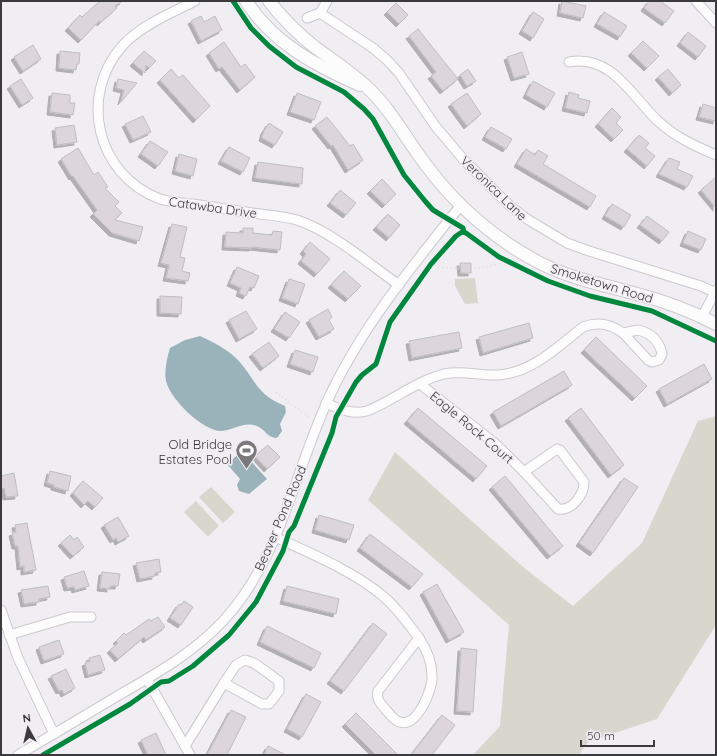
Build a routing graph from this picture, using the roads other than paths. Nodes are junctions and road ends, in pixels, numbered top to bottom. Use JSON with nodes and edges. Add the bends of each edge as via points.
{"nodes":[{"id":1,"x":195,"y":1,"type":"edge"},
{"id":2,"x":246,"y":1,"type":"edge"},
{"id":3,"x":269,"y":1,"type":"edge"},
{"id":4,"x":327,"y":1,"type":"edge"},
{"id":5,"x":696,"y":1,"type":"edge"},
{"id":6,"x":320,"y":13,"type":"junction"},
{"id":7,"x":307,"y":18,"type":"dead end"},
{"id":8,"x":716,"y":23,"type":"edge"},
{"id":9,"x":569,"y":62,"type":"dead end"},
{"id":10,"x":368,"y":89,"type":"junction"},
{"id":11,"x":716,"y":155,"type":"edge"},
{"id":12,"x":461,"y":205,"type":"junction"},
{"id":13,"x":399,"y":285,"type":"junction"},
{"id":14,"x":716,"y":292,"type":"edge"},
{"id":15,"x":702,"y":317,"type":"junction"},
{"id":16,"x":716,"y":324,"type":"edge"},
{"id":17,"x":623,"y":334,"type":"dead end"},
{"id":18,"x":420,"y":384,"type":"junction"},
{"id":19,"x":326,"y":403,"type":"junction"},
{"id":20,"x":524,"y":472,"type":"junction"},
{"id":21,"x":275,"y":537,"type":"junction"},
{"id":22,"x":1,"y":610,"type":"edge"},
{"id":23,"x":91,"y":617,"type":"dead end"},
{"id":24,"x":9,"y":635,"type":"junction"},
{"id":25,"x":419,"y":638,"type":"junction"},
{"id":26,"x":147,"y":679,"type":"junction"},
{"id":27,"x":224,"y":683,"type":"junction"},
{"id":28,"x":54,"y":734,"type":"junction"},
{"id":29,"x":185,"y":746,"type":"junction"},
{"id":30,"x":18,"y":755,"type":"edge"},
{"id":31,"x":190,"y":755,"type":"edge"}],
"edges":[{"from":1,"to":13,"type":"street","name":"Catawba Drive","via":[[136,34],[115,55],[106,71],[99,93],[99,126],[109,156],[117,168],[135,186],[160,199],[283,217],[309,225],[325,233]]},
{"from":2,"to":10,"type":"main road","name":"Smoketown Road","via":[[261,21],[298,53],[314,64]]},
{"from":3,"to":10,"type":"main road","name":"Smoketown Road","via":[[298,33],[347,69]]},
{"from":4,"to":6,"type":"street"},
{"from":5,"to":8,"type":"street"},
{"from":6,"to":7,"type":"street"},
{"from":6,"to":14,"type":"street","name":"Veronica Lane","via":[[387,60],[464,160],[527,219],[574,246]]},
{"from":9,"to":11,"type":"street","via":[[584,60],[604,67],[674,134],[691,145]]},
{"from":10,"to":12,"type":"main road","name":"Smoketown Road","via":[[395,120],[426,166]]},
{"from":12,"to":13,"type":"street","name":"Beaver Pond Road"},
{"from":12,"to":15,"type":"main road","name":"Smoketown Road","via":[[510,245],[542,264],[571,276],[639,294]]},
{"from":13,"to":19,"type":"street","name":"Beaver Pond Road","via":[[363,336]]},
{"from":14,"to":15,"type":"street"},
{"from":15,"to":16,"type":"main road","name":"Smoketown Road"},
{"from":17,"to":18,"type":"street","via":[[607,324],[589,324],[545,357],[525,368],[498,375],[445,374]]},
{"from":18,"to":19,"type":"street","via":[[363,412],[346,412]]},
{"from":18,"to":20,"type":"street","name":"Eagle Rock Court","via":[[497,445]]},
{"from":19,"to":21,"type":"street","name":"Beaver Pond Road"},
{"from":20,"to":20,"type":"street","name":"Eagle Rock Court","via":[[558,509],[563,510],[570,506],[584,488],[582,479],[557,449]]},
{"from":21,"to":25,"type":"street","via":[[367,585],[396,609]]},
{"from":21,"to":26,"type":"street","name":"Beaver Pond Road","via":[[252,583],[222,622],[187,653]]},
{"from":22,"to":24,"type":"street"},
{"from":23,"to":24,"type":"street","via":[[70,617]]},
{"from":24,"to":28,"type":"street","via":[[31,689]]},
{"from":25,"to":25,"type":"street","via":[[378,691],[379,701],[396,721],[401,723],[411,721],[432,687],[430,660]]},
{"from":26,"to":28,"type":"street","name":"Beaver Pond Road"},
{"from":26,"to":29,"type":"street"},
{"from":27,"to":27,"type":"street","via":[[236,665],[245,660],[279,680],[280,685],[277,695],[265,705]]},
{"from":27,"to":29,"type":"street"},
{"from":28,"to":30,"type":"street","name":"Beaver Pond Road"},
{"from":29,"to":31,"type":"street"}]}
